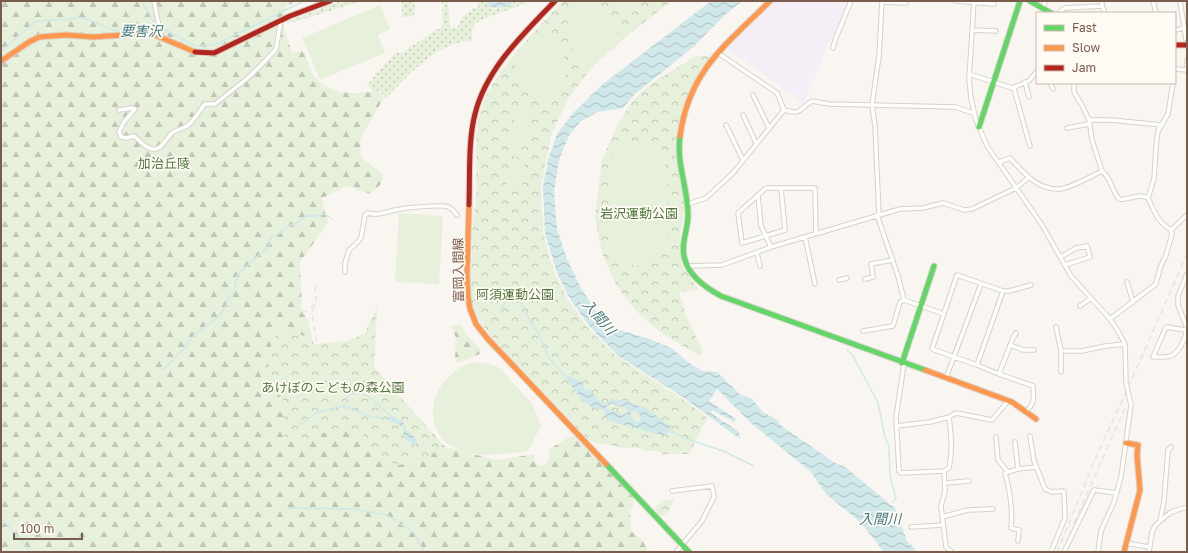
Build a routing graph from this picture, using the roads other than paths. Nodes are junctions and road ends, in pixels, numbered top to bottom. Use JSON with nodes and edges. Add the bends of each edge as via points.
{"nodes":[{"id":1,"x":154,"y":1,"type":"edge"},
{"id":2,"x":330,"y":1,"type":"edge"},
{"id":3,"x":555,"y":1,"type":"edge"},
{"id":4,"x":770,"y":1,"type":"edge"},
{"id":5,"x":851,"y":1,"type":"edge"},
{"id":6,"x":906,"y":1,"type":"edge"},
{"id":7,"x":955,"y":1,"type":"edge"},
{"id":8,"x":1020,"y":1,"type":"edge"},
{"id":9,"x":1030,"y":1,"type":"edge"},
{"id":10,"x":1046,"y":1,"type":"edge"},
{"id":11,"x":1153,"y":1,"type":"edge"},
{"id":12,"x":1180,"y":1,"type":"edge"},
{"id":13,"x":974,"y":2,"type":"edge"},
{"id":14,"x":1102,"y":3,"type":"edge"},
{"id":15,"x":994,"y":4,"type":"dead end"},
{"id":16,"x":1187,"y":8,"type":"edge"},
{"id":17,"x":1043,"y":9,"type":"junction"},
{"id":18,"x":1182,"y":10,"type":"junction"},
{"id":19,"x":1049,"y":12,"type":"edge"},
{"id":20,"x":1061,"y":12,"type":"edge"},
{"id":21,"x":1156,"y":12,"type":"edge"},
{"id":22,"x":281,"y":20,"type":"junction"},
{"id":23,"x":1185,"y":28,"type":"junction"},
{"id":24,"x":973,"y":30,"type":"junction"},
{"id":25,"x":1176,"y":30,"type":"edge"},
{"id":26,"x":996,"y":31,"type":"dead end"},
{"id":27,"x":161,"y":34,"type":"junction"},
{"id":28,"x":1187,"y":39,"type":"edge"},
{"id":29,"x":1176,"y":45,"type":"edge"},
{"id":30,"x":1187,"y":45,"type":"edge"},
{"id":31,"x":832,"y":48,"type":"dead end"},
{"id":32,"x":718,"y":53,"type":"junction"},
{"id":33,"x":1187,"y":60,"type":"edge"},
{"id":34,"x":1,"y":61,"type":"edge"},
{"id":35,"x":1176,"y":69,"type":"edge"},
{"id":36,"x":1187,"y":70,"type":"edge"},
{"id":37,"x":1036,"y":72,"type":"edge"},
{"id":38,"x":969,"y":74,"type":"junction"},
{"id":39,"x":993,"y":82,"type":"junction"},
{"id":40,"x":1025,"y":82,"type":"junction"},
{"id":41,"x":1050,"y":84,"type":"edge"},
{"id":42,"x":1074,"y":84,"type":"edge"},
{"id":43,"x":1173,"y":84,"type":"edge"},
{"id":44,"x":1012,"y":88,"type":"junction"},
{"id":45,"x":1053,"y":89,"type":"dead end"},
{"id":46,"x":754,"y":95,"type":"dead end"},
{"id":47,"x":1029,"y":97,"type":"dead end"},
{"id":48,"x":872,"y":106,"type":"junction"},
{"id":49,"x":119,"y":110,"type":"dead end"},
{"id":50,"x":784,"y":110,"type":"junction"},
{"id":51,"x":973,"y":113,"type":"junction"},
{"id":52,"x":743,"y":115,"type":"dead end"},
{"id":53,"x":1089,"y":122,"type":"junction"},
{"id":54,"x":726,"y":125,"type":"dead end"},
{"id":55,"x":1162,"y":125,"type":"junction"},
{"id":56,"x":979,"y":127,"type":"junction"},
{"id":57,"x":769,"y":128,"type":"junction"},
{"id":58,"x":1067,"y":128,"type":"dead end"},
{"id":59,"x":756,"y":143,"type":"junction"},
{"id":60,"x":1030,"y":146,"type":"dead end"},
{"id":61,"x":743,"y":160,"type":"junction"},
{"id":62,"x":999,"y":162,"type":"junction"},
{"id":63,"x":1102,"y":172,"type":"junction"},
{"id":64,"x":1028,"y":178,"type":"junction"},
{"id":65,"x":781,"y":188,"type":"junction"},
{"id":66,"x":1016,"y":188,"type":"junction"},
{"id":67,"x":758,"y":196,"type":"junction"},
{"id":68,"x":1148,"y":198,"type":"junction"},
{"id":69,"x":688,"y":204,"type":"junction"},
{"id":70,"x":457,"y":215,"type":"dead end"},
{"id":71,"x":878,"y":215,"type":"junction"},
{"id":72,"x":1187,"y":215,"type":"edge"},
{"id":73,"x":1171,"y":230,"type":"junction"},
{"id":74,"x":816,"y":234,"type":"junction"},
{"id":75,"x":766,"y":236,"type":"junction"},
{"id":76,"x":805,"y":237,"type":"junction"},
{"id":77,"x":771,"y":247,"type":"junction"},
{"id":78,"x":757,"y":253,"type":"junction"},
{"id":79,"x":1061,"y":257,"type":"junction"},
{"id":80,"x":893,"y":260,"type":"junction"},
{"id":81,"x":1065,"y":265,"type":"junction"},
{"id":82,"x":687,"y":266,"type":"junction"},
{"id":83,"x":760,"y":266,"type":"dead end"},
{"id":84,"x":934,"y":266,"type":"dead end"},
{"id":85,"x":345,"y":272,"type":"dead end"},
{"id":86,"x":1187,"y":274,"type":"edge"},
{"id":87,"x":847,"y":278,"type":"dead end"},
{"id":88,"x":866,"y":279,"type":"dead end"},
{"id":89,"x":839,"y":280,"type":"dead end"},
{"id":90,"x":1127,"y":282,"type":"dead end"},
{"id":91,"x":815,"y":284,"type":"dead end"},
{"id":92,"x":982,"y":284,"type":"junction"},
{"id":93,"x":1031,"y":285,"type":"dead end"},
{"id":94,"x":1003,"y":291,"type":"junction"},
{"id":95,"x":1090,"y":298,"type":"junction"},
{"id":96,"x":904,"y":300,"type":"junction"},
{"id":97,"x":1133,"y":302,"type":"junction"},
{"id":98,"x":921,"y":306,"type":"junction"},
{"id":99,"x":1080,"y":306,"type":"dead end"},
{"id":100,"x":944,"y":314,"type":"junction"},
{"id":101,"x":1110,"y":319,"type":"junction"},
{"id":102,"x":1056,"y":327,"type":"dead end"},
{"id":103,"x":1187,"y":330,"type":"edge"},
{"id":104,"x":863,"y":331,"type":"dead end"},
{"id":105,"x":1016,"y":333,"type":"dead end"},
{"id":106,"x":1125,"y":344,"type":"junction"},
{"id":107,"x":1010,"y":345,"type":"junction"},
{"id":108,"x":1034,"y":350,"type":"dead end"},
{"id":109,"x":1061,"y":351,"type":"junction"},
{"id":110,"x":954,"y":357,"type":"junction"},
{"id":111,"x":903,"y":364,"type":"junction"},
{"id":112,"x":977,"y":365,"type":"junction"},
{"id":113,"x":1061,"y":372,"type":"dead end"},
{"id":114,"x":999,"y":374,"type":"junction"},
{"id":115,"x":946,"y":378,"type":"junction"},
{"id":116,"x":1008,"y":401,"type":"junction"},
{"id":117,"x":1026,"y":411,"type":"junction"},
{"id":118,"x":949,"y":417,"type":"junction"},
{"id":119,"x":1036,"y":420,"type":"dead end"},
{"id":120,"x":896,"y":426,"type":"junction"},
{"id":121,"x":1030,"y":436,"type":"dead end"},
{"id":122,"x":996,"y":437,"type":"dead end"},
{"id":123,"x":1015,"y":442,"type":"dead end"},
{"id":124,"x":1126,"y":443,"type":"junction"},
{"id":125,"x":1171,"y":447,"type":"dead end"},
{"id":126,"x":1036,"y":467,"type":"junction"},
{"id":127,"x":1018,"y":469,"type":"junction"},
{"id":128,"x":944,"y":471,"type":"junction"},
{"id":129,"x":1008,"y":472,"type":"junction"},
{"id":130,"x":969,"y":480,"type":"dead end"},
{"id":131,"x":945,"y":483,"type":"junction"},
{"id":132,"x":672,"y":491,"type":"dead end"},
{"id":133,"x":1117,"y":492,"type":"junction"},
{"id":134,"x":1187,"y":507,"type":"edge"},
{"id":135,"x":993,"y":509,"type":"dead end"},
{"id":136,"x":942,"y":516,"type":"junction"},
{"id":137,"x":1160,"y":521,"type":"junction"},
{"id":138,"x":943,"y":524,"type":"junction"},
{"id":139,"x":911,"y":527,"type":"dead end"},
{"id":140,"x":1018,"y":541,"type":"dead end"},
{"id":141,"x":1126,"y":543,"type":"junction"},
{"id":142,"x":682,"y":545,"type":"junction"},
{"id":143,"x":1149,"y":547,"type":"junction"},
{"id":144,"x":676,"y":552,"type":"edge"},
{"id":145,"x":689,"y":552,"type":"edge"},
{"id":146,"x":952,"y":552,"type":"edge"},
{"id":147,"x":1050,"y":552,"type":"edge"},
{"id":148,"x":1064,"y":552,"type":"edge"},
{"id":149,"x":1098,"y":552,"type":"edge"},
{"id":150,"x":1124,"y":552,"type":"edge"},
{"id":151,"x":1149,"y":552,"type":"edge"}],
"edges":[{"from":1,"to":27,"type":"street"},
{"from":2,"to":22,"type":"street"},
{"from":3,"to":142,"type":"street","name":"富岡入間線","via":[[497,68],[476,112],[471,148],[467,276],[470,309],[486,338]]},
{"from":4,"to":32,"type":"street"},
{"from":5,"to":31,"type":"street"},
{"from":6,"to":48,"type":"street","via":[[882,2],[879,56]]},
{"from":7,"to":13,"type":"street"},
{"from":8,"to":39,"type":"street"},
{"from":9,"to":17,"type":"street"},
{"from":10,"to":17,"type":"street"},
{"from":11,"to":21,"type":"street"},
{"from":12,"to":18,"type":"street"},
{"from":13,"to":15,"type":"street"},
{"from":13,"to":24,"type":"street"},
{"from":14,"to":20,"type":"street","via":[[1065,8]]},
{"from":16,"to":18,"type":"street"},
{"from":17,"to":19,"type":"street"},
{"from":18,"to":23,"type":"street"},
{"from":22,"to":27,"type":"street","via":[[214,53],[197,53]]},
{"from":22,"to":49,"type":"street","via":[[276,49],[267,59],[215,104],[205,104],[192,121],[172,133],[157,149],[147,147],[134,136],[121,137],[119,132],[135,109]]},
{"from":23,"to":25,"type":"street"},
{"from":23,"to":28,"type":"street"},
{"from":24,"to":26,"type":"street"},
{"from":24,"to":38,"type":"street"},
{"from":27,"to":34,"type":"street","via":[[39,37]]},
{"from":29,"to":30,"type":"street"},
{"from":32,"to":50,"type":"street","via":[[777,93]]},
{"from":32,"to":69,"type":"street","via":[[699,78],[681,125],[679,154]]},
{"from":33,"to":36,"type":"street"},
{"from":35,"to":36,"type":"street"},
{"from":37,"to":40,"type":"street"},
{"from":38,"to":39,"type":"street"},
{"from":38,"to":51,"type":"street"},
{"from":39,"to":44,"type":"street"},
{"from":39,"to":56,"type":"street"},
{"from":40,"to":44,"type":"street"},
{"from":40,"to":47,"type":"street"},
{"from":41,"to":45,"type":"street"},
{"from":42,"to":53,"type":"street","via":[[1074,92]]},
{"from":43,"to":55,"type":"street","via":[[1168,114]]},
{"from":44,"to":60,"type":"street"},
{"from":46,"to":57,"type":"street"},
{"from":48,"to":50,"type":"street","via":[[812,101],[799,112]]},
{"from":48,"to":51,"type":"street","via":[[955,107]]},
{"from":48,"to":71,"type":"street"},
{"from":50,"to":57,"type":"street"},
{"from":51,"to":56,"type":"street"},
{"from":52,"to":59,"type":"street"},
{"from":53,"to":55,"type":"street","via":[[1111,120]]},
{"from":53,"to":58,"type":"street"},
{"from":53,"to":63,"type":"street"},
{"from":54,"to":61,"type":"street"},
{"from":55,"to":68,"type":"street","via":[[1158,131],[1154,180]]},
{"from":56,"to":62,"type":"street"},
{"from":57,"to":59,"type":"street"},
{"from":59,"to":61,"type":"street"},
{"from":61,"to":69,"type":"street","via":[[706,198]]},
{"from":62,"to":64,"type":"street","via":[[1010,158]]},
{"from":62,"to":66,"type":"street"},
{"from":63,"to":64,"type":"street","via":[[1059,189],[1038,184]]},
{"from":63,"to":68,"type":"street","via":[[1119,199],[1138,195]]},
{"from":64,"to":66,"type":"street"},
{"from":65,"to":67,"type":"street","via":[[766,188]]},
{"from":65,"to":74,"type":"street","via":[[815,188]]},
{"from":65,"to":75,"type":"street","via":[[785,230]]},
{"from":66,"to":71,"type":"street","via":[[972,209],[964,210],[943,203]]},
{"from":66,"to":79,"type":"street"},
{"from":67,"to":75,"type":"street","via":[[761,226]]},
{"from":67,"to":75,"type":"street","via":[[738,212],[742,243]]},
{"from":68,"to":73,"type":"street","via":[[1158,219]]},
{"from":69,"to":82,"type":"street","via":[[683,243]]},
{"from":70,"to":85,"type":"street","via":[[443,205],[382,214],[368,213],[365,215],[359,241],[349,250]]},
{"from":71,"to":74,"type":"street"},
{"from":71,"to":80,"type":"street"},
{"from":72,"to":73,"type":"street"},
{"from":73,"to":97,"type":"street","via":[[1172,234],[1156,284]]},
{"from":74,"to":76,"type":"street"},
{"from":75,"to":77,"type":"street"},
{"from":76,"to":77,"type":"street"},
{"from":76,"to":91,"type":"street"},
{"from":77,"to":78,"type":"street"},
{"from":78,"to":82,"type":"street","via":[[722,264]]},
{"from":78,"to":83,"type":"street"},
{"from":79,"to":81,"type":"street"},
{"from":79,"to":81,"type":"street","via":[[1076,248],[1087,246],[1090,257]]},
{"from":80,"to":88,"type":"street","via":[[871,264],[873,277]]},
{"from":80,"to":96,"type":"street"},
{"from":81,"to":95,"type":"street"},
{"from":82,"to":111,"type":"street","via":[[702,285],[720,296]]},
{"from":84,"to":98,"type":"street"},
{"from":86,"to":103,"type":"street","via":[[1178,296],[1178,305]]},
{"from":87,"to":89,"type":"street"},
{"from":90,"to":97,"type":"street"},
{"from":92,"to":94,"type":"street"},
{"from":92,"to":100,"type":"street","via":[[957,275]]},
{"from":92,"to":110,"type":"street"},
{"from":93,"to":94,"type":"street"},
{"from":94,"to":112,"type":"street"},
{"from":95,"to":99,"type":"street"},
{"from":95,"to":101,"type":"street"},
{"from":96,"to":98,"type":"street"},
{"from":96,"to":104,"type":"street","via":[[900,302],[893,326]]},
{"from":97,"to":101,"type":"street"},
{"from":98,"to":100,"type":"street"},
{"from":98,"to":111,"type":"street"},
{"from":100,"to":110,"type":"street","via":[[932,349]]},
{"from":101,"to":106,"type":"street"},
{"from":102,"to":109,"type":"street"},
{"from":103,"to":103,"type":"street","via":[[1185,340],[1174,354],[1153,357],[1166,327]]},
{"from":105,"to":107,"type":"street"},
{"from":106,"to":109,"type":"street","via":[[1082,351]]},
{"from":106,"to":124,"type":"street","via":[[1126,386],[1132,403]]},
{"from":107,"to":108,"type":"street","via":[[1023,350]]},
{"from":107,"to":114,"type":"street"},
{"from":109,"to":113,"type":"street"},
{"from":110,"to":112,"type":"street"},
{"from":110,"to":115,"type":"street"},
{"from":111,"to":115,"type":"street"},
{"from":111,"to":120,"type":"street"},
{"from":112,"to":114,"type":"street"},
{"from":114,"to":117,"type":"street","via":[[1033,386],[1034,403]]},
{"from":115,"to":116,"type":"street"},
{"from":116,"to":117,"type":"street"},
{"from":116,"to":118,"type":"street","via":[[992,420],[956,413]]},
{"from":117,"to":119,"type":"street"},
{"from":118,"to":120,"type":"street"},
{"from":118,"to":128,"type":"street","via":[[951,460],[949,468]]},
{"from":120,"to":128,"type":"street","via":[[901,473]]},
{"from":121,"to":126,"type":"street"},
{"from":122,"to":129,"type":"street","via":[[998,460]]},
{"from":123,"to":127,"type":"street"},
{"from":124,"to":133,"type":"street"},
{"from":124,"to":141,"type":"street","via":[[1138,445],[1140,490]]},
{"from":125,"to":137,"type":"street","via":[[1168,450],[1166,489]]},
{"from":126,"to":127,"type":"street"},
{"from":126,"to":147,"type":"street","via":[[1045,489],[1064,492],[1064,518]]},
{"from":127,"to":129,"type":"street"},
{"from":128,"to":131,"type":"street"},
{"from":129,"to":140,"type":"street","via":[[1005,473],[1011,501],[1011,528],[1019,530]]},
{"from":130,"to":131,"type":"street"},
{"from":131,"to":136,"type":"street"},
{"from":132,"to":142,"type":"street","via":[[712,486],[714,497],[702,521]]},
{"from":133,"to":148,"type":"street","via":[[1094,490]]},
{"from":133,"to":149,"type":"street","via":[[1101,531]]},
{"from":134,"to":137,"type":"street","via":[[1170,512]]},
{"from":135,"to":136,"type":"street","via":[[968,510]]},
{"from":136,"to":138,"type":"street"},
{"from":137,"to":143,"type":"street","via":[[1152,532]]},
{"from":138,"to":139,"type":"street"},
{"from":138,"to":146,"type":"street","via":[[946,547]]},
{"from":141,"to":143,"type":"street"},
{"from":141,"to":150,"type":"street"},
{"from":142,"to":144,"type":"street"},
{"from":142,"to":145,"type":"street","name":"富岡入間線"},
{"from":143,"to":151,"type":"street"}]}
